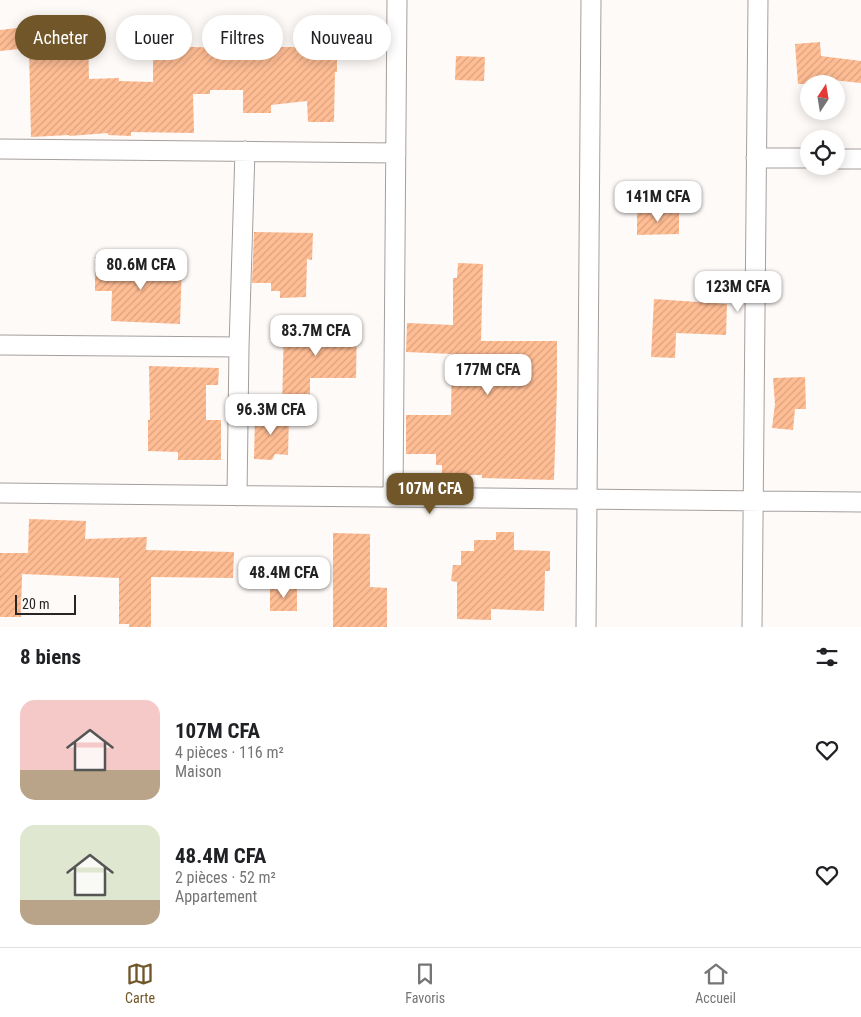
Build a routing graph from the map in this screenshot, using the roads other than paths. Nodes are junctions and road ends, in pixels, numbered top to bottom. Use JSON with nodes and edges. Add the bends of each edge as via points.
{"nodes":[{"id":1,"x":397,"y":0,"type":"edge"},
{"id":2,"x":592,"y":0,"type":"edge"},
{"id":3,"x":758,"y":0,"type":"edge"},
{"id":4,"x":0,"y":149,"type":"edge"},
{"id":5,"x":245,"y":151,"type":"junction"},
{"id":6,"x":396,"y":153,"type":"junction"},
{"id":7,"x":756,"y":158,"type":"junction"},
{"id":8,"x":800,"y":158,"type":"edge"},
{"id":9,"x":845,"y":159,"type":"edge"},
{"id":10,"x":861,"y":159,"type":"edge"},
{"id":11,"x":0,"y":344,"type":"edge"},
{"id":12,"x":239,"y":347,"type":"junction"},
{"id":13,"x":0,"y":493,"type":"edge"},
{"id":14,"x":237,"y":496,"type":"junction"},
{"id":15,"x":393,"y":497,"type":"junction"},
{"id":16,"x":587,"y":500,"type":"junction"},
{"id":17,"x":753,"y":501,"type":"junction"},
{"id":18,"x":861,"y":502,"type":"edge"},
{"id":19,"x":586,"y":627,"type":"edge"},
{"id":20,"x":752,"y":627,"type":"edge"}],
"edges":[{"from":1,"to":6,"type":"street"},
{"from":2,"to":16,"type":"street"},
{"from":3,"to":7,"type":"street"},
{"from":4,"to":5,"type":"street"},
{"from":5,"to":6,"type":"street"},
{"from":5,"to":12,"type":"street"},
{"from":6,"to":15,"type":"street"},
{"from":7,"to":8,"type":"street"},
{"from":7,"to":17,"type":"street"},
{"from":9,"to":10,"type":"street"},
{"from":11,"to":12,"type":"street"},
{"from":12,"to":14,"type":"street"},
{"from":13,"to":14,"type":"street"},
{"from":14,"to":15,"type":"street"},
{"from":15,"to":16,"type":"street"},
{"from":16,"to":17,"type":"street"},
{"from":16,"to":19,"type":"street"},
{"from":17,"to":18,"type":"street"},
{"from":17,"to":20,"type":"street"}]}
